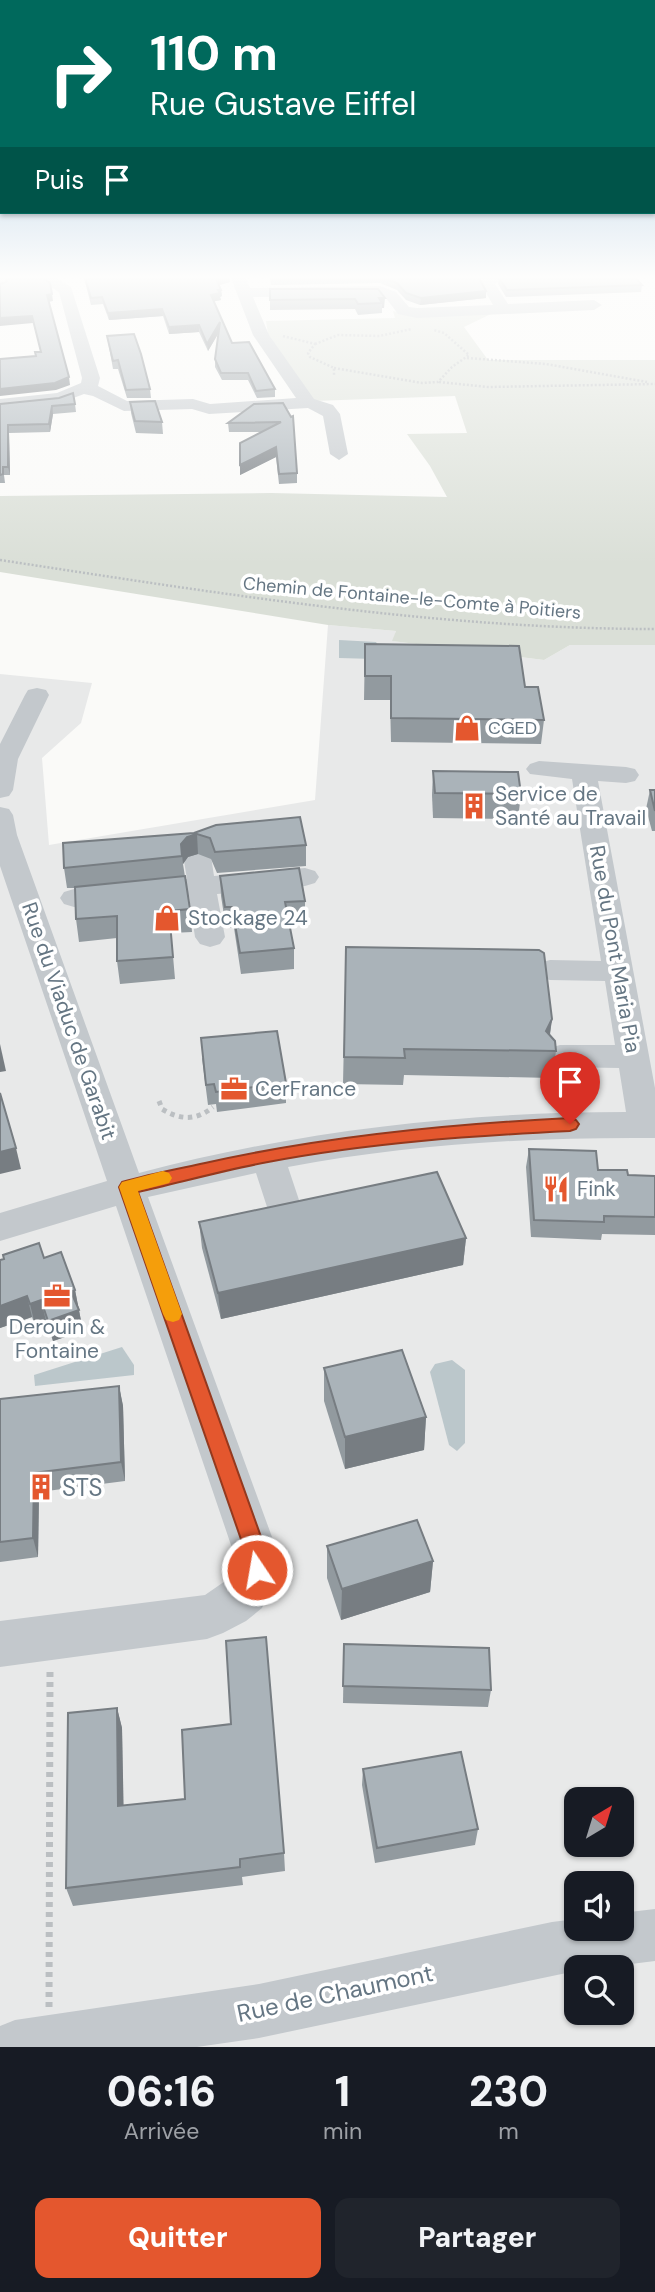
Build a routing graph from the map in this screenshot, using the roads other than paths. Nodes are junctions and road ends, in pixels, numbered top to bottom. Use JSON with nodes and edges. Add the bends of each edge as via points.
{"nodes":[{"id":1,"x":90,"y":374,"type":"edge"},
{"id":2,"x":289,"y":374,"type":"edge"},
{"id":3,"x":84,"y":389,"type":"junction"},
{"id":4,"x":308,"y":402,"type":"junction"},
{"id":5,"x":0,"y":404,"type":"edge"},
{"id":6,"x":339,"y":454,"type":"dead end"},
{"id":7,"x":37,"y":695,"type":"dead end"},
{"id":8,"x":583,"y":773,"type":"dead end"},
{"id":9,"x":0,"y":790,"type":"edge"},
{"id":10,"x":0,"y":815,"type":"edge"},
{"id":11,"x":225,"y":834,"type":"edge"},
{"id":12,"x":305,"y":877,"type":"dead end"},
{"id":13,"x":10,"y":886,"type":"edge"},
{"id":14,"x":202,"y":887,"type":"junction"},
{"id":15,"x":74,"y":898,"type":"edge"},
{"id":16,"x":210,"y":937,"type":"dead end"},
{"id":17,"x":550,"y":970,"type":"dead end"},
{"id":18,"x":618,"y":971,"type":"junction"},
{"id":19,"x":639,"y":1041,"type":"edge"},
{"id":20,"x":560,"y":1056,"type":"dead end"},
{"id":21,"x":650,"y":1125,"type":"edge"},
{"id":22,"x":268,"y":1156,"type":"junction"},
{"id":23,"x":128,"y":1187,"type":"junction"},
{"id":24,"x":282,"y":1203,"type":"edge"},
{"id":25,"x":0,"y":1227,"type":"edge"},
{"id":26,"x":0,"y":1644,"type":"edge"},
{"id":27,"x":655,"y":1935,"type":"edge"},
{"id":28,"x":32,"y":2045,"type":"edge"}],
"edges":[{"from":1,"to":3,"type":"street","via":[[89,386]]},
{"from":2,"to":4,"type":"street"},
{"from":3,"to":4,"type":"street","via":[[124,406],[193,404],[209,409]]},
{"from":3,"to":5,"type":"street","via":[[60,398]]},
{"from":4,"to":6,"type":"street","via":[[331,411]]},
{"from":7,"to":9,"type":"street","via":[[5,760]]},
{"from":8,"to":18,"type":"street","name":"Rue du Pont Maria Pia"},
{"from":10,"to":13,"type":"street","name":"Rue du Viaduc de Garabit"},
{"from":11,"to":14,"type":"street","via":[[182,844]]},
{"from":12,"to":14,"type":"street"},
{"from":13,"to":23,"type":"street","name":"Rue du Viaduc de Garabit"},
{"from":14,"to":15,"type":"street"},
{"from":14,"to":16,"type":"street"},
{"from":17,"to":18,"type":"street"},
{"from":18,"to":19,"type":"street","name":"Rue du Pont Maria Pia"},
{"from":19,"to":20,"type":"street"},
{"from":19,"to":21,"type":"street","name":"Rue du Pont Maria Pia"},
{"from":21,"to":22,"type":"street","via":[[471,1129]]},
{"from":22,"to":23,"type":"street"},
{"from":22,"to":24,"type":"street"},
{"from":23,"to":25,"type":"street"},
{"from":23,"to":26,"type":"street","name":"Rue du Viaduc de Garabit","via":[[254,1548],[257,1570],[250,1590],[232,1606],[207,1616]]},
{"from":27,"to":28,"type":"street","name":"Rue de Chaumont","via":[[552,1948],[259,2011]]}]}
